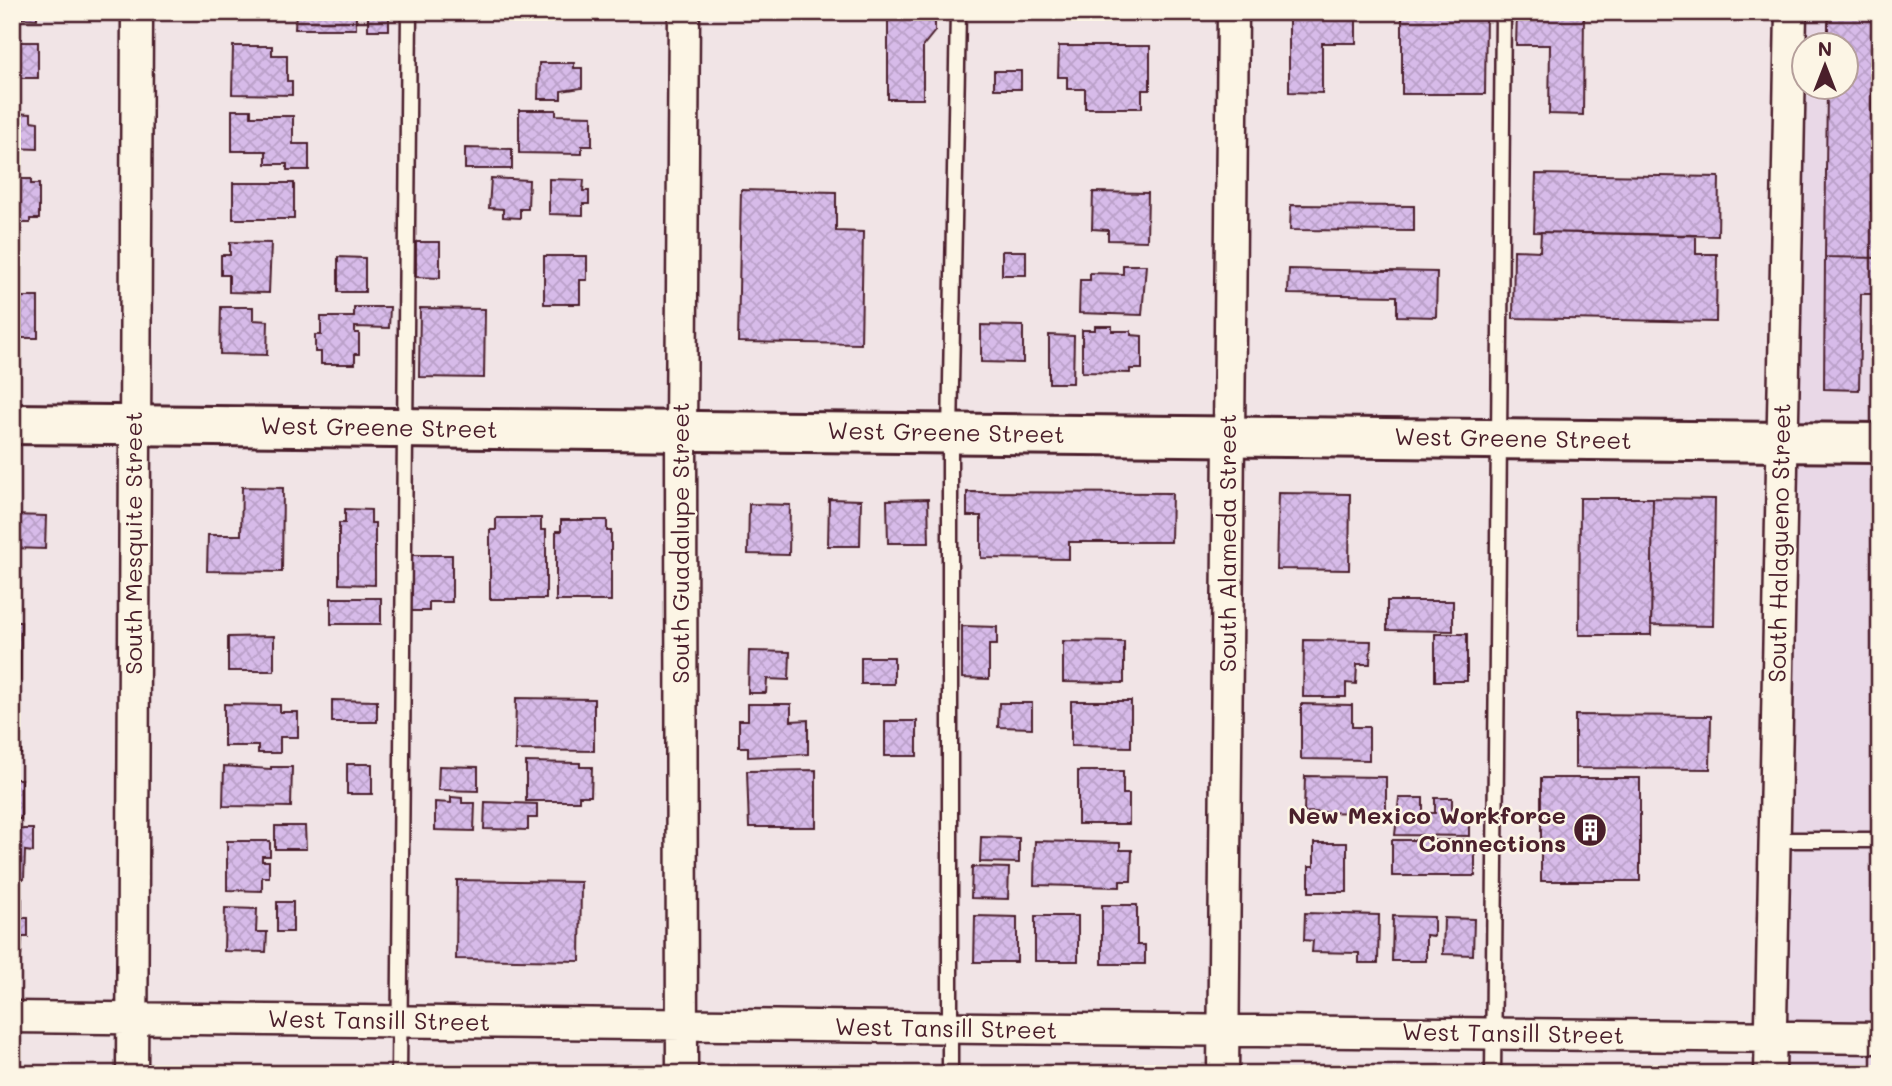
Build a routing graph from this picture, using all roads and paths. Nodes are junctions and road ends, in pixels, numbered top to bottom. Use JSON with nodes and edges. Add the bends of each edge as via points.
{"nodes":[{"id":1,"x":137,"y":12,"type":"edge"},
{"id":2,"x":409,"y":12,"type":"edge"},
{"id":3,"x":684,"y":12,"type":"edge"},
{"id":4,"x":958,"y":12,"type":"edge"},
{"id":5,"x":1233,"y":12,"type":"edge"},
{"id":6,"x":1503,"y":12,"type":"edge"},
{"id":7,"x":1791,"y":12,"type":"edge"},
{"id":8,"x":12,"y":424,"type":"edge"},
{"id":9,"x":134,"y":425,"type":"junction"},
{"id":10,"x":403,"y":428,"type":"junction"},
{"id":11,"x":681,"y":431,"type":"junction"},
{"id":12,"x":950,"y":434,"type":"junction"},
{"id":13,"x":1229,"y":436,"type":"junction"},
{"id":14,"x":1498,"y":439,"type":"junction"},
{"id":15,"x":1781,"y":442,"type":"junction"},
{"id":16,"x":1880,"y":443,"type":"edge"},
{"id":17,"x":1776,"y":840,"type":"junction"},
{"id":18,"x":1880,"y":840,"type":"edge"},
{"id":19,"x":12,"y":1017,"type":"edge"},
{"id":20,"x":134,"y":1018,"type":"junction"},
{"id":21,"x":399,"y":1021,"type":"junction"},
{"id":22,"x":683,"y":1026,"type":"junction"},
{"id":23,"x":951,"y":1029,"type":"junction"},
{"id":24,"x":1224,"y":1032,"type":"junction"},
{"id":25,"x":1494,"y":1033,"type":"junction"},
{"id":26,"x":1771,"y":1037,"type":"junction"},
{"id":27,"x":1880,"y":1038,"type":"edge"},
{"id":28,"x":132,"y":1074,"type":"edge"},
{"id":29,"x":399,"y":1074,"type":"edge"},
{"id":30,"x":682,"y":1074,"type":"edge"},
{"id":31,"x":950,"y":1074,"type":"edge"},
{"id":32,"x":1223,"y":1074,"type":"edge"},
{"id":33,"x":1493,"y":1074,"type":"edge"},
{"id":34,"x":1770,"y":1074,"type":"edge"}],
"edges":[{"from":1,"to":9,"type":"street","name":"South Mesquite Street"},
{"from":2,"to":10,"type":"lane"},
{"from":3,"to":11,"type":"street","name":"South Guadalupe Street"},
{"from":4,"to":12,"type":"lane"},
{"from":5,"to":13,"type":"street","name":"South Alameda Street"},
{"from":6,"to":14,"type":"lane"},
{"from":7,"to":15,"type":"street","name":"South Halagueno Street"},
{"from":8,"to":9,"type":"street","name":"West Greene Street"},
{"from":9,"to":10,"type":"street","name":"West Greene Street"},
{"from":9,"to":20,"type":"street","name":"South Mesquite Street"},
{"from":10,"to":11,"type":"street","name":"West Greene Street"},
{"from":10,"to":21,"type":"lane"},
{"from":11,"to":12,"type":"street","name":"West Greene Street"},
{"from":11,"to":22,"type":"street","name":"South Guadalupe Street"},
{"from":12,"to":13,"type":"street","name":"West Greene Street"},
{"from":12,"to":23,"type":"lane"},
{"from":13,"to":14,"type":"street","name":"West Greene Street"},
{"from":13,"to":24,"type":"street","name":"South Alameda Street"},
{"from":14,"to":15,"type":"street","name":"West Greene Street"},
{"from":14,"to":25,"type":"lane"},
{"from":15,"to":16,"type":"street","name":"West Greene Street"},
{"from":15,"to":17,"type":"street","name":"South Halagueno Street"},
{"from":17,"to":18,"type":"lane"},
{"from":17,"to":26,"type":"street","name":"South Halagueno Street"},
{"from":19,"to":20,"type":"street","name":"West Tansill Street"},
{"from":20,"to":21,"type":"street","name":"West Tansill Street"},
{"from":20,"to":28,"type":"street","name":"South Mesquite Street"},
{"from":21,"to":22,"type":"street","name":"West Tansill Street"},
{"from":21,"to":29,"type":"lane"},
{"from":22,"to":23,"type":"street","name":"West Tansill Street"},
{"from":22,"to":30,"type":"street","name":"South Guadalupe Street"},
{"from":23,"to":24,"type":"street","name":"West Tansill Street"},
{"from":23,"to":31,"type":"lane"},
{"from":24,"to":25,"type":"street","name":"West Tansill Street"},
{"from":24,"to":32,"type":"street","name":"South Alameda Street"},
{"from":25,"to":26,"type":"street","name":"West Tansill Street"},
{"from":25,"to":33,"type":"lane"},
{"from":26,"to":27,"type":"street","name":"West Tansill Street"},
{"from":26,"to":34,"type":"street","name":"South Halagueno Street"}]}
